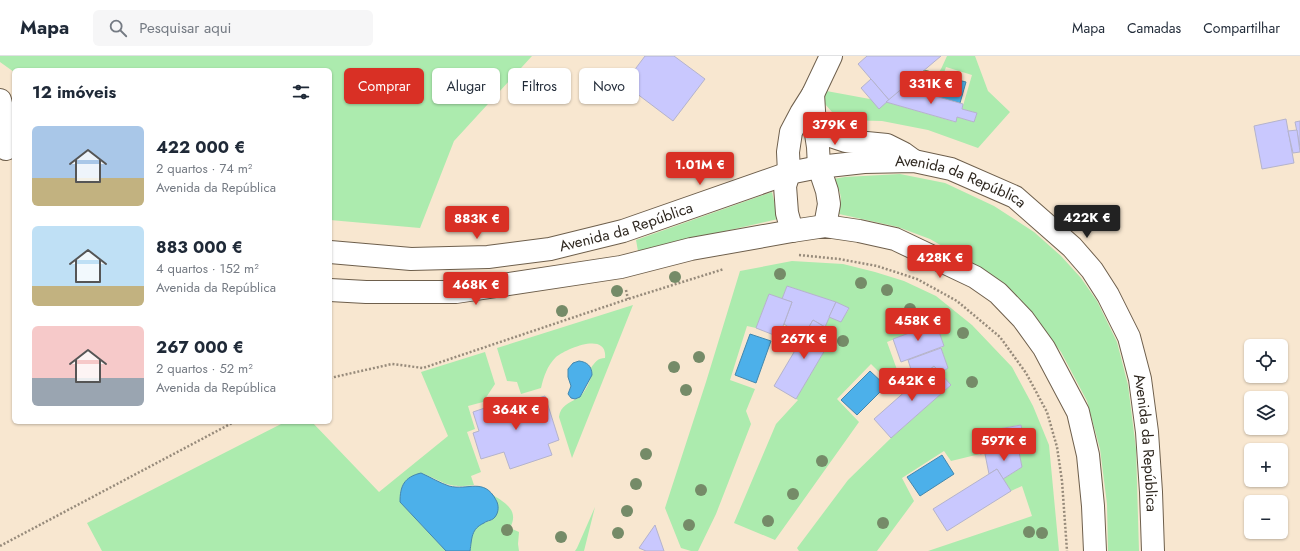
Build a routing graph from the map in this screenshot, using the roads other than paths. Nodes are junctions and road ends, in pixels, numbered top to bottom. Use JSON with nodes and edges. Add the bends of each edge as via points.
{"nodes":[{"id":1,"x":831,"y":56,"type":"edge"},
{"id":2,"x":0,"y":88,"type":"edge"},
{"id":3,"x":813,"y":94,"type":"junction"},
{"id":4,"x":12,"y":97,"type":"edge"},
{"id":5,"x":0,"y":100,"type":"edge"},
{"id":6,"x":815,"y":127,"type":"junction"},
{"id":7,"x":5,"y":151,"type":"edge"},
{"id":8,"x":914,"y":161,"type":"junction"},
{"id":9,"x":819,"y":167,"type":"junction"},
{"id":10,"x":789,"y":173,"type":"junction"},
{"id":11,"x":825,"y":226,"type":"junction"},
{"id":12,"x":792,"y":231,"type":"junction"},
{"id":13,"x":332,"y":252,"type":"edge"},
{"id":14,"x":332,"y":290,"type":"edge"},
{"id":15,"x":1095,"y":551,"type":"edge"},
{"id":16,"x":1153,"y":551,"type":"edge"}],
"edges":[{"from":1,"to":3,"type":"main road"},
{"from":2,"to":4,"type":"main road"},
{"from":3,"to":6,"type":"main road"},
{"from":3,"to":10,"type":"main road","via":[[791,132],[788,152]]},
{"from":5,"to":7,"type":"main road"},
{"from":6,"to":8,"type":"main road","via":[[846,141],[887,145]]},
{"from":6,"to":9,"type":"main road"},
{"from":8,"to":9,"type":"main road","name":"Avenida da República","via":[[864,162]]},
{"from":8,"to":16,"type":"main road","name":"Avenida da República","via":[[951,169],[1015,198],[1072,247],[1092,270],[1108,295],[1129,337],[1140,379],[1151,492]]},
{"from":9,"to":10,"type":"main road","name":"Avenida da República"},
{"from":9,"to":11,"type":"main road","via":[[829,204]]},
{"from":10,"to":12,"type":"main road","via":[[785,186],[787,213]]},
{"from":10,"to":13,"type":"main road","name":"Avenida da República","via":[[623,231],[550,249],[488,257],[411,259]]},
{"from":11,"to":12,"type":"main road","name":"Avenida da República"},
{"from":11,"to":15,"type":"main road","name":"Avenida da República","via":[[895,239],[975,277],[998,293],[1023,319],[1044,348],[1078,412],[1088,455]]},
{"from":12,"to":14,"type":"main road","name":"Avenida da República","via":[[691,250],[621,267],[456,292]]}]}
